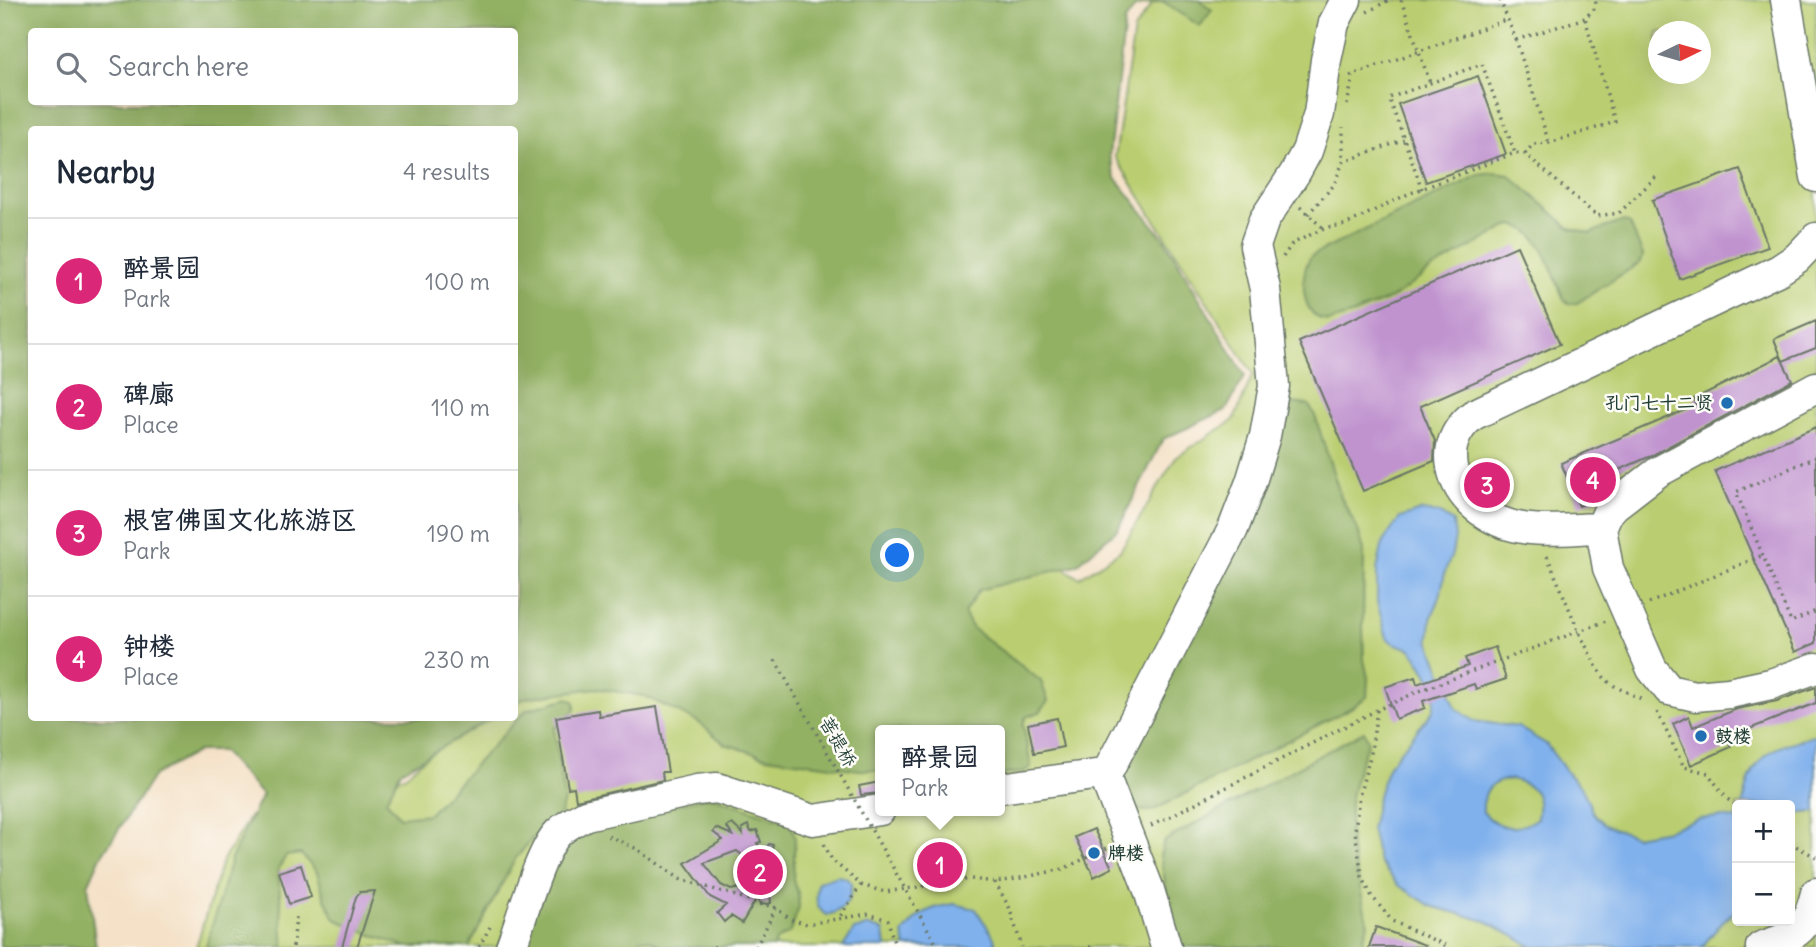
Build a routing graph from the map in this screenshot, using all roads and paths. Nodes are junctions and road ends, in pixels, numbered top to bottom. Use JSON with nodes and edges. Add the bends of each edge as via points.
{"nodes":[{"id":1,"x":1346,"y":0,"type":"edge"},
{"id":2,"x":1401,"y":0,"type":"edge"},
{"id":3,"x":1500,"y":0,"type":"edge"},
{"id":4,"x":1596,"y":0,"type":"edge"},
{"id":5,"x":1786,"y":0,"type":"edge"},
{"id":6,"x":1585,"y":18,"type":"junction"},
{"id":7,"x":1508,"y":19,"type":"junction"},
{"id":8,"x":1516,"y":40,"type":"junction"},
{"id":9,"x":1420,"y":52,"type":"junction"},
{"id":10,"x":1339,"y":72,"type":"junction"},
{"id":11,"x":1430,"y":83,"type":"junction"},
{"id":12,"x":1346,"y":111,"type":"dead end"},
{"id":13,"x":1344,"y":122,"type":"dead end"},
{"id":14,"x":1404,"y":140,"type":"junction"},
{"id":15,"x":1549,"y":143,"type":"junction"},
{"id":16,"x":1515,"y":153,"type":"junction"},
{"id":17,"x":1525,"y":154,"type":"junction"},
{"id":18,"x":1343,"y":162,"type":"junction"},
{"id":19,"x":1658,"y":175,"type":"dead end"},
{"id":20,"x":1816,"y":177,"type":"edge"},
{"id":21,"x":1422,"y":189,"type":"junction"},
{"id":22,"x":1284,"y":191,"type":"junction"},
{"id":23,"x":1308,"y":214,"type":"junction"},
{"id":24,"x":1323,"y":229,"type":"junction"},
{"id":25,"x":1816,"y":238,"type":"edge"},
{"id":26,"x":1265,"y":289,"type":"junction"},
{"id":27,"x":1816,"y":387,"type":"edge"},
{"id":28,"x":1816,"y":457,"type":"edge"},
{"id":29,"x":1601,"y":528,"type":"junction"},
{"id":30,"x":1544,"y":530,"type":"junction"},
{"id":31,"x":1816,"y":611,"type":"edge"},
{"id":32,"x":775,"y":660,"type":"dead end"},
{"id":33,"x":1816,"y":668,"type":"edge"},
{"id":34,"x":1474,"y":672,"type":"dead end"},
{"id":35,"x":1665,"y":700,"type":"junction"},
{"id":36,"x":1377,"y":710,"type":"junction"},
{"id":37,"x":1105,"y":777,"type":"junction"},
{"id":38,"x":1005,"y":787,"type":"edge"},
{"id":39,"x":1732,"y":802,"type":"edge"},
{"id":40,"x":875,"y":811,"type":"edge"},
{"id":41,"x":813,"y":820,"type":"junction"},
{"id":42,"x":574,"y":821,"type":"junction"},
{"id":43,"x":1128,"y":838,"type":"junction"},
{"id":44,"x":1795,"y":846,"type":"edge"},
{"id":45,"x":1816,"y":857,"type":"edge"},
{"id":46,"x":995,"y":882,"type":"junction"},
{"id":47,"x":861,"y":885,"type":"junction"},
{"id":48,"x":1816,"y":892,"type":"edge"},
{"id":49,"x":776,"y":908,"type":"junction"},
{"id":50,"x":296,"y":917,"type":"dead end"},
{"id":51,"x":839,"y":918,"type":"junction"},
{"id":52,"x":293,"y":947,"type":"edge"},
{"id":53,"x":511,"y":947,"type":"edge"},
{"id":54,"x":757,"y":947,"type":"edge"},
{"id":55,"x":895,"y":947,"type":"edge"},
{"id":56,"x":938,"y":947,"type":"edge"},
{"id":57,"x":1022,"y":947,"type":"edge"},
{"id":58,"x":1166,"y":947,"type":"edge"},
{"id":59,"x":1449,"y":947,"type":"edge"},
{"id":60,"x":1761,"y":947,"type":"edge"}],
"edges":[{"from":1,"to":10,"type":"lane","via":[[1334,23]]},
{"from":2,"to":9,"type":"path"},
{"from":3,"to":7,"type":"path"},
{"from":4,"to":6,"type":"path"},
{"from":5,"to":20,"type":"lane"},
{"from":6,"to":8,"type":"path"},
{"from":6,"to":15,"type":"path","via":[[1615,122]]},
{"from":7,"to":8,"type":"path"},
{"from":7,"to":9,"type":"path"},
{"from":8,"to":15,"type":"path"},
{"from":9,"to":10,"type":"path"},
{"from":9,"to":11,"type":"path"},
{"from":10,"to":12,"type":"path"},
{"from":10,"to":22,"type":"lane","via":[[1307,151]]},
{"from":11,"to":14,"type":"path","via":[[1389,98]]},
{"from":11,"to":16,"type":"path","via":[[1482,64]]},
{"from":13,"to":18,"type":"path"},
{"from":14,"to":18,"type":"path"},
{"from":14,"to":21,"type":"path"},
{"from":15,"to":17,"type":"path","via":[[1533,144]]},
{"from":16,"to":17,"type":"path"},
{"from":16,"to":21,"type":"path"},
{"from":17,"to":19,"type":"path","via":[[1597,216],[1619,213]]},
{"from":18,"to":23,"type":"path","via":[[1334,186]]},
{"from":21,"to":24,"type":"path","via":[[1345,225]]},
{"from":22,"to":23,"type":"path"},
{"from":22,"to":26,"type":"lane","via":[[1264,220],[1255,246]]},
{"from":23,"to":24,"type":"path"},
{"from":24,"to":26,"type":"path","via":[[1292,244]]},
{"from":25,"to":30,"type":"lane","via":[[1779,270],[1473,415],[1461,425],[1450,452],[1458,488],[1466,499],[1509,527]]},
{"from":26,"to":37,"type":"lane","via":[[1274,386],[1251,482],[1233,529]]},
{"from":27,"to":29,"type":"lane","via":[[1658,472],[1614,506]]},
{"from":28,"to":31,"type":"path","via":[[1736,492],[1791,622]]},
{"from":29,"to":30,"type":"lane"},
{"from":29,"to":35,"type":"lane","via":[[1608,568],[1651,669],[1664,685]]},
{"from":30,"to":35,"type":"path","via":[[1549,562],[1597,668],[1606,680],[1646,701]]},
{"from":32,"to":56,"type":"path","name":"菩提桥","bridge":true},
{"from":33,"to":35,"type":"lane","via":[[1748,690]]},
{"from":34,"to":36,"type":"path"},
{"from":35,"to":39,"type":"path","via":[[1659,714],[1684,767],[1708,773]]},
{"from":36,"to":43,"type":"path"},
{"from":36,"to":59,"type":"path","via":[[1355,831],[1362,876],[1392,921]]},
{"from":37,"to":38,"type":"lane"},
{"from":37,"to":43,"type":"lane"},
{"from":40,"to":41,"type":"lane"},
{"from":41,"to":42,"type":"lane","via":[[717,788]]},
{"from":41,"to":47,"type":"path","via":[[832,860]]},
{"from":42,"to":49,"type":"path","via":[[637,849],[680,879]]},
{"from":42,"to":53,"type":"lane","via":[[557,834],[546,851]]},
{"from":43,"to":46,"type":"path","via":[[1063,869]]},
{"from":43,"to":58,"type":"lane"},
{"from":44,"to":45,"type":"path"},
{"from":46,"to":47,"type":"path","via":[[971,879],[885,892]]},
{"from":46,"to":57,"type":"path"},
{"from":47,"to":51,"type":"path"},
{"from":48,"to":60,"type":"lane","via":[[1812,910],[1798,932]]},
{"from":49,"to":51,"type":"path","via":[[807,924]]},
{"from":49,"to":54,"type":"path"},
{"from":50,"to":52,"type":"path"},
{"from":51,"to":55,"type":"path","via":[[868,914],[888,920]]}]}
